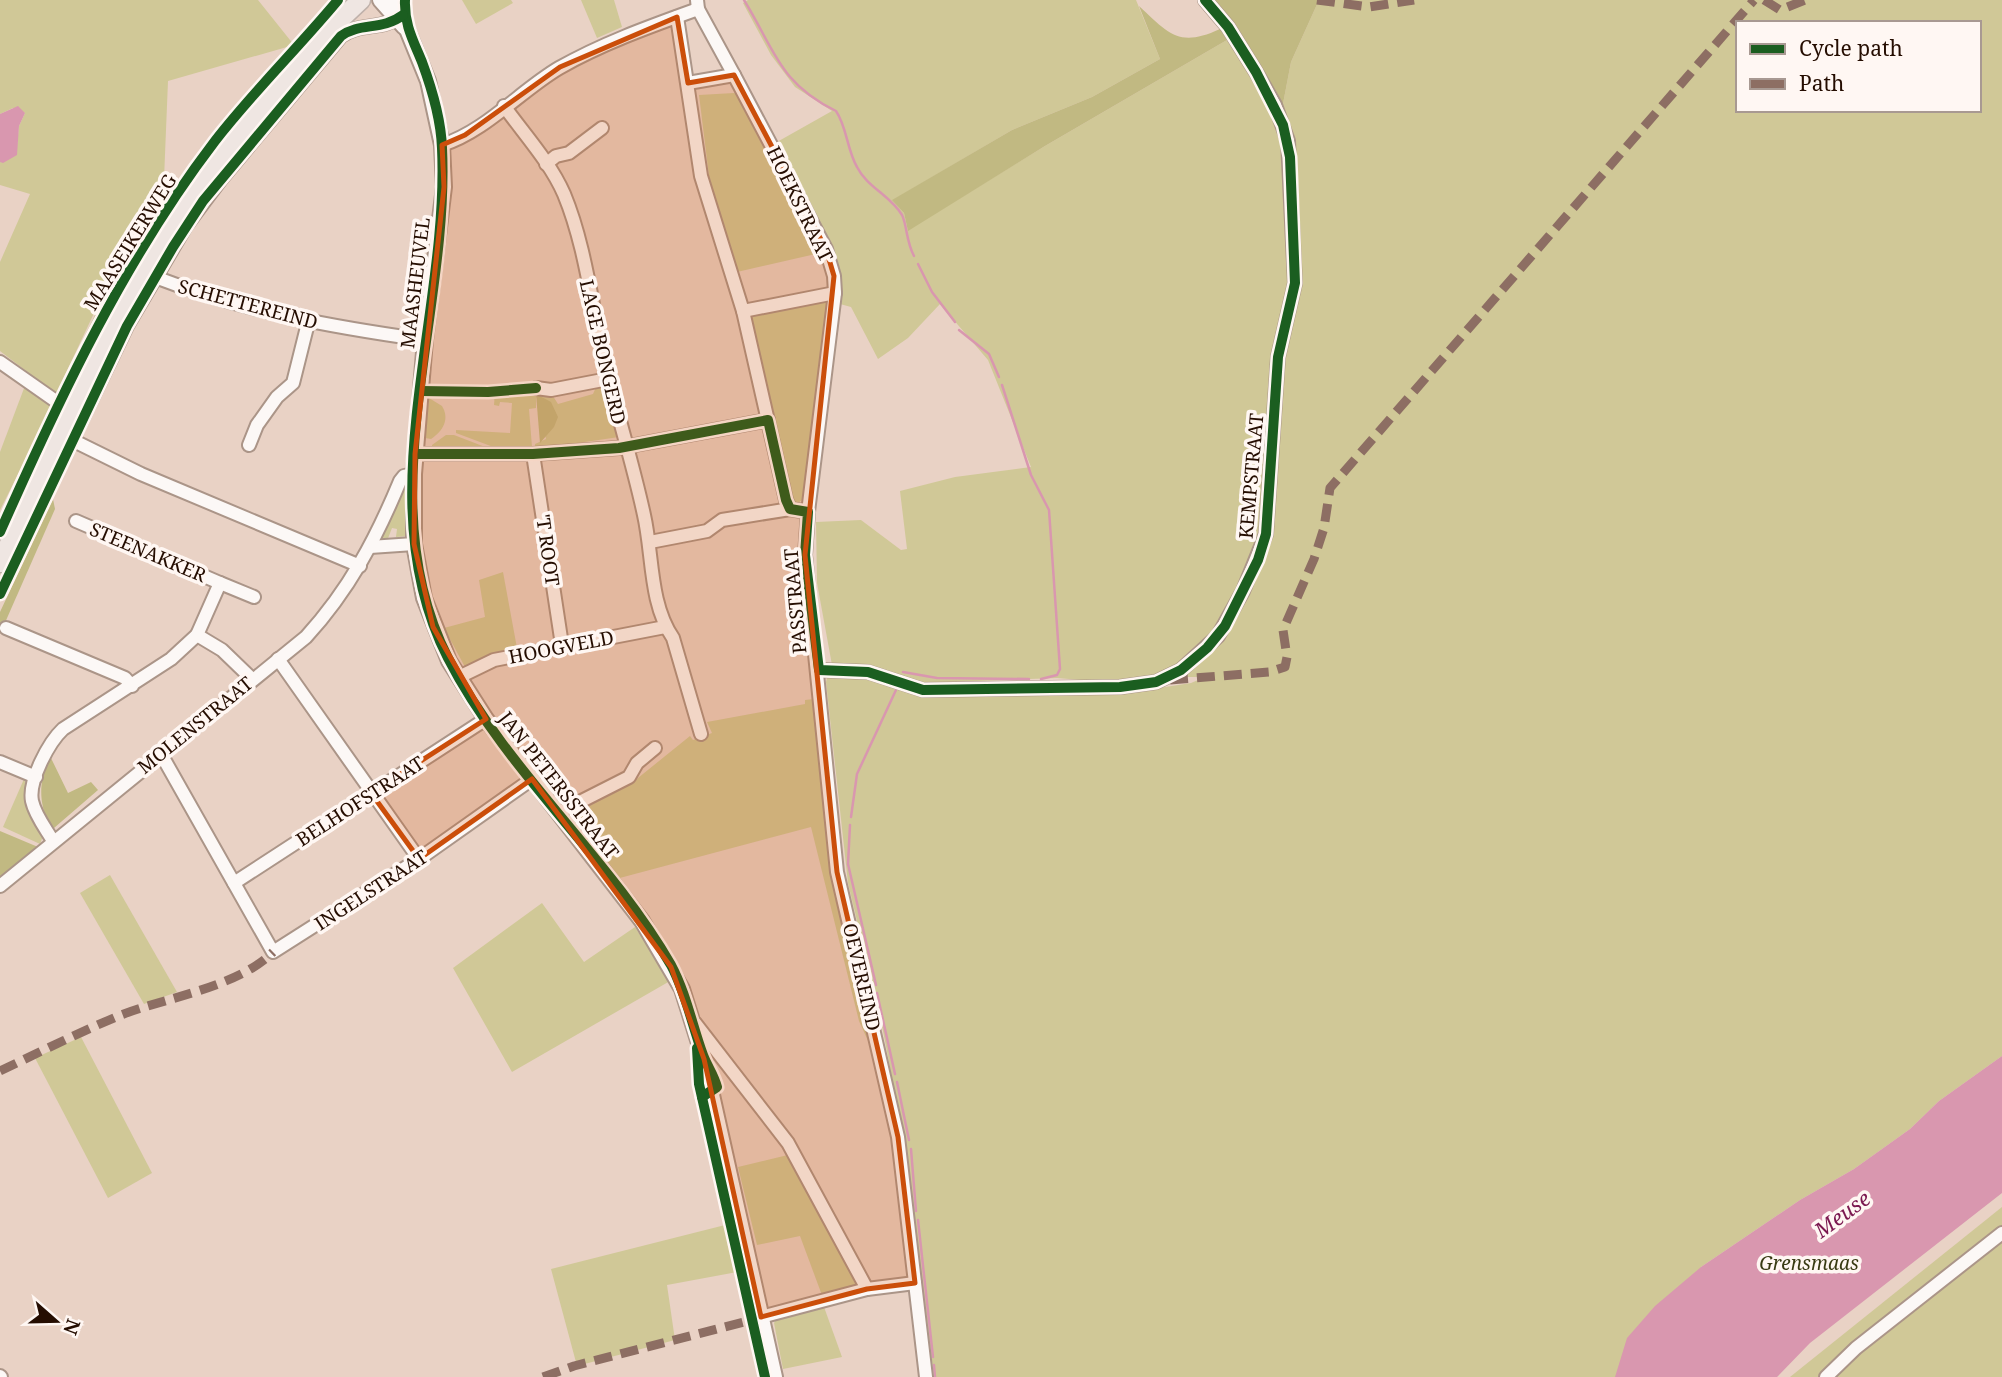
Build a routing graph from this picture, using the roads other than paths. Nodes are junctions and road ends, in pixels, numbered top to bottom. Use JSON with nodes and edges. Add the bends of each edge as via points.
{"nodes":[{"id":1,"x":347,"y":0,"type":"edge"},
{"id":2,"x":361,"y":0,"type":"edge"},
{"id":3,"x":369,"y":0,"type":"edge"},
{"id":4,"x":378,"y":0,"type":"edge"},
{"id":5,"x":395,"y":0,"type":"edge"},
{"id":6,"x":1205,"y":0,"type":"edge"},
{"id":7,"x":698,"y":4,"type":"edge"},
{"id":8,"x":677,"y":17,"type":"junction"},
{"id":9,"x":400,"y":18,"type":"junction"},
{"id":10,"x":327,"y":32,"type":"junction"},
{"id":11,"x":734,"y":75,"type":"junction"},
{"id":12,"x":688,"y":83,"type":"junction"},
{"id":13,"x":504,"y":106,"type":"junction"},
{"id":14,"x":603,"y":128,"type":"dead end"},
{"id":15,"x":442,"y":145,"type":"junction"},
{"id":16,"x":546,"y":164,"type":"junction"},
{"id":17,"x":155,"y":277,"type":"junction"},
{"id":18,"x":835,"y":293,"type":"junction"},
{"id":19,"x":743,"y":311,"type":"junction"},
{"id":20,"x":308,"y":323,"type":"junction"},
{"id":21,"x":425,"y":340,"type":"junction"},
{"id":22,"x":0,"y":362,"type":"edge"},
{"id":23,"x":608,"y":379,"type":"junction"},
{"id":24,"x":536,"y":388,"type":"dead end"},
{"id":25,"x":70,"y":411,"type":"junction"},
{"id":26,"x":768,"y":420,"type":"junction"},
{"id":27,"x":249,"y":445,"type":"dead end"},
{"id":28,"x":626,"y":447,"type":"junction"},
{"id":29,"x":415,"y":454,"type":"junction"},
{"id":30,"x":533,"y":454,"type":"junction"},
{"id":31,"x":414,"y":474,"type":"junction"},
{"id":32,"x":790,"y":509,"type":"junction"},
{"id":33,"x":808,"y":512,"type":"junction"},
{"id":34,"x":76,"y":521,"type":"dead end"},
{"id":35,"x":650,"y":542,"type":"junction"},
{"id":36,"x":414,"y":544,"type":"junction"},
{"id":37,"x":370,"y":547,"type":"junction"},
{"id":38,"x":0,"y":563,"type":"edge"},
{"id":39,"x":360,"y":566,"type":"junction"},
{"id":40,"x":220,"y":583,"type":"junction"},
{"id":41,"x":254,"y":597,"type":"dead end"},
{"id":42,"x":666,"y":627,"type":"junction"},
{"id":43,"x":6,"y":628,"type":"dead end"},
{"id":44,"x":197,"y":635,"type":"junction"},
{"id":45,"x":562,"y":645,"type":"junction"},
{"id":46,"x":278,"y":659,"type":"junction"},
{"id":47,"x":819,"y":670,"type":"junction"},
{"id":48,"x":459,"y":677,"type":"junction"},
{"id":49,"x":252,"y":679,"type":"junction"},
{"id":50,"x":132,"y":686,"type":"junction"},
{"id":51,"x":486,"y":719,"type":"junction"},
{"id":52,"x":701,"y":733,"type":"dead end"},
{"id":53,"x":654,"y":748,"type":"dead end"},
{"id":54,"x":161,"y":754,"type":"junction"},
{"id":55,"x":0,"y":762,"type":"edge"},
{"id":56,"x":36,"y":777,"type":"junction"},
{"id":57,"x":531,"y":779,"type":"junction"},
{"id":58,"x":371,"y":793,"type":"junction"},
{"id":59,"x":558,"y":813,"type":"junction"},
{"id":60,"x":53,"y":841,"type":"junction"},
{"id":61,"x":419,"y":859,"type":"junction"},
{"id":62,"x":234,"y":883,"type":"junction"},
{"id":63,"x":0,"y":886,"type":"edge"},
{"id":64,"x":692,"y":1020,"type":"junction"},
{"id":65,"x":2002,"y":1233,"type":"edge"},
{"id":66,"x":915,"y":1283,"type":"junction"},
{"id":67,"x":867,"y":1289,"type":"junction"},
{"id":68,"x":761,"y":1317,"type":"junction"},
{"id":69,"x":775,"y":1377,"type":"edge"},
{"id":70,"x":926,"y":1377,"type":"edge"},
{"id":71,"x":1826,"y":1377,"type":"edge"}],
"edges":[{"from":1,"to":10,"type":"main road","name":"MAASEIKERWEG"},
{"from":2,"to":10,"type":"main road","name":"MAASEIKERWEG"},
{"from":3,"to":4,"type":"main road"},
{"from":4,"to":9,"type":"street","name":"MAASHEUVEL"},
{"from":5,"to":9,"type":"street","name":"MAASHEUVEL"},
{"from":6,"to":47,"type":"street","name":"KEMPSTRAAT","via":[[1228,27],[1283,125],[1290,156],[1295,283],[1278,357],[1266,534],[1225,626],[1181,670],[1156,682],[1120,687],[923,690],[868,672]]},
{"from":7,"to":8,"type":"street"},
{"from":7,"to":11,"type":"street","name":"HOEKSTRAAT"},
{"from":8,"to":12,"type":"street"},
{"from":8,"to":13,"type":"street","via":[[570,62]]},
{"from":9,"to":15,"type":"street","name":"MAASHEUVEL","via":[[428,81]]},
{"from":9,"to":17,"type":"street","via":[[383,27],[351,30],[341,36],[203,201]]},
{"from":10,"to":25,"type":"main road","name":"MAASEIKERWEG","via":[[212,167],[170,225],[111,326]]},
{"from":11,"to":12,"type":"street"},
{"from":11,"to":18,"type":"street","name":"HOEKSTRAAT","via":[[826,249]]},
{"from":12,"to":19,"type":"street","via":[[701,176]]},
{"from":13,"to":15,"type":"street","via":[[465,135]]},
{"from":13,"to":16,"type":"street","name":"LAGE BONGERD"},
{"from":14,"to":16,"type":"street"},
{"from":15,"to":21,"type":"street","name":"MAASHEUVEL","via":[[444,187]]},
{"from":16,"to":23,"type":"street","name":"LAGE BONGERD","via":[[570,211]]},
{"from":17,"to":20,"type":"street","name":"SCHETTEREIND"},
{"from":17,"to":39,"type":"street","via":[[72,440]]},
{"from":18,"to":19,"type":"street"},
{"from":18,"to":33,"type":"street","name":"HOEKSTRAAT"},
{"from":19,"to":26,"type":"street"},
{"from":20,"to":21,"type":"street","name":"SCHETTEREIND"},
{"from":20,"to":27,"type":"street","via":[[293,383],[257,425]]},
{"from":21,"to":29,"type":"street","name":"MAASHEUVEL"},
{"from":22,"to":25,"type":"street"},
{"from":23,"to":24,"type":"street","via":[[551,390]]},
{"from":23,"to":28,"type":"street","name":"LAGE BONGERD"},
{"from":25,"to":38,"type":"main road","name":"MAASEIKERWEG"},
{"from":26,"to":28,"type":"street"},
{"from":26,"to":32,"type":"street"},
{"from":28,"to":30,"type":"street"},
{"from":28,"to":35,"type":"street","name":"LAGE BONGERD"},
{"from":29,"to":30,"type":"street"},
{"from":29,"to":31,"type":"street","name":"MAASHEUVEL"},
{"from":30,"to":45,"type":"street","name":"'T ROOT"},
{"from":31,"to":36,"type":"street","name":"MAASHEUVEL"},
{"from":31,"to":37,"type":"street","name":"MOLENSTRAAT","via":[[400,481]]},
{"from":32,"to":33,"type":"street"},
{"from":32,"to":35,"type":"street","via":[[722,520],[707,531]]},
{"from":33,"to":47,"type":"street","name":"PASSTRAAT","via":[[805,555]]},
{"from":34,"to":40,"type":"street","name":"STEENAKKER"},
{"from":35,"to":42,"type":"street","name":"LAGE BONGERD","via":[[649,558]]},
{"from":36,"to":37,"type":"street"},
{"from":36,"to":48,"type":"street","name":"JAN PETERSSTRAAT","via":[[433,627]]},
{"from":37,"to":39,"type":"street","name":"MOLENSTRAAT"},
{"from":39,"to":46,"type":"street","name":"MOLENSTRAAT","via":[[331,610]]},
{"from":40,"to":41,"type":"street","name":"STEENAKKER"},
{"from":40,"to":44,"type":"street","name":"STEENAKKER"},
{"from":42,"to":45,"type":"street","name":"HOOGVELD"},
{"from":42,"to":52,"type":"street","name":"LAGE BONGERD"},
{"from":43,"to":50,"type":"street","via":[[125,678]]},
{"from":44,"to":49,"type":"street","via":[[222,650]]},
{"from":44,"to":50,"type":"street","name":"STEENAKKER"},
{"from":45,"to":48,"type":"street","name":"HOOGVELD","via":[[494,660]]},
{"from":46,"to":49,"type":"street","name":"MOLENSTRAAT"},
{"from":46,"to":58,"type":"street"},
{"from":47,"to":66,"type":"street","name":"OEVEREIND","via":[[837,872],[898,1137]]},
{"from":48,"to":51,"type":"street","name":"JAN PETERSSTRAAT"},
{"from":49,"to":54,"type":"street","name":"MOLENSTRAAT"},
{"from":50,"to":56,"type":"street","name":"STEENAKKER","via":[[55,736]]},
{"from":51,"to":57,"type":"street","name":"JAN PETERSSTRAAT"},
{"from":51,"to":58,"type":"street","name":"BELHOFSTRAAT"},
{"from":53,"to":59,"type":"street","via":[[629,777]]},
{"from":54,"to":60,"type":"street","name":"MOLENSTRAAT"},
{"from":54,"to":62,"type":"street"},
{"from":55,"to":56,"type":"street"},
{"from":56,"to":60,"type":"street","name":"STEENAKKER","via":[[32,801]]},
{"from":57,"to":59,"type":"street","name":"JAN PETERSSTRAAT"},
{"from":57,"to":61,"type":"street","name":"INGELSTRAAT"},
{"from":58,"to":61,"type":"street"},
{"from":58,"to":62,"type":"street","name":"BELHOFSTRAAT"},
{"from":59,"to":64,"type":"street","name":"JAN PETERSSTRAAT","via":[[659,947],[682,989]]},
{"from":60,"to":63,"type":"street","name":"MOLENSTRAAT"},
{"from":61,"to":62,"type":"street","name":"INGELSTRAAT","via":[[274,953]]},
{"from":64,"to":67,"type":"street","via":[[789,1143]]},
{"from":64,"to":68,"type":"street","name":"JAN PETERSSTRAAT"},
{"from":65,"to":71,"type":"street"},
{"from":66,"to":67,"type":"street"},
{"from":66,"to":70,"type":"street","name":"OEVEREIND"},
{"from":67,"to":68,"type":"street"},
{"from":68,"to":69,"type":"street","name":"JAN PETERSSTRAAT"}]}
